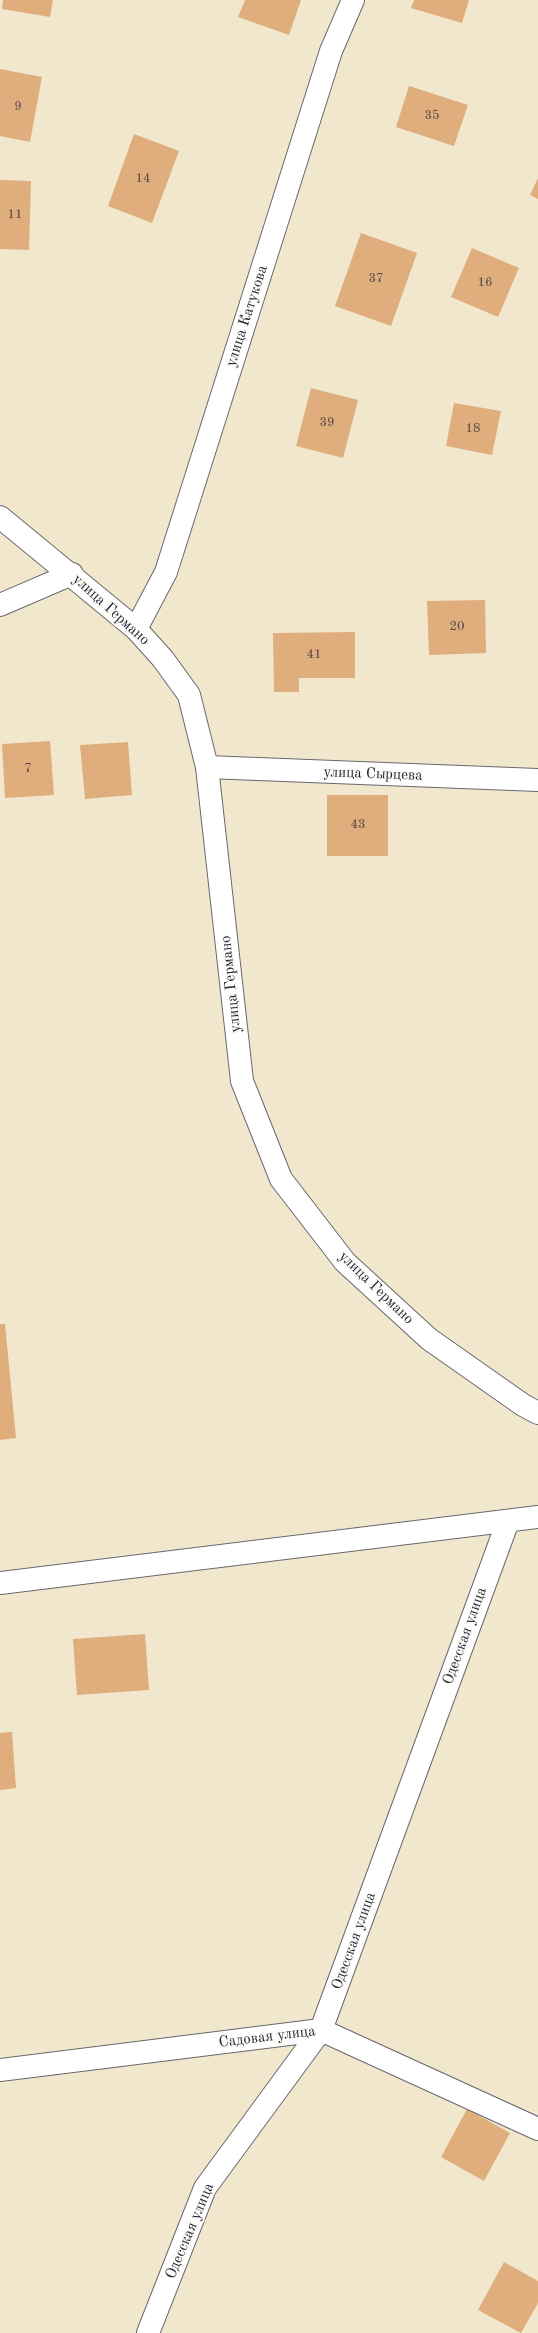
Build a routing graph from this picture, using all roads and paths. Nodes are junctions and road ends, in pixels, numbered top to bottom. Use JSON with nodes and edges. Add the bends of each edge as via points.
{"nodes":[{"id":1,"x":353,"y":0,"type":"edge"},
{"id":2,"x":0,"y":517,"type":"edge"},
{"id":3,"x":72,"y":574,"type":"junction"},
{"id":4,"x":0,"y":605,"type":"edge"},
{"id":5,"x":136,"y":629,"type":"junction"},
{"id":6,"x":207,"y":767,"type":"junction"},
{"id":7,"x":538,"y":780,"type":"edge"},
{"id":8,"x":538,"y":1413,"type":"edge"},
{"id":9,"x":538,"y":1517,"type":"edge"},
{"id":10,"x":508,"y":1521,"type":"junction"},
{"id":11,"x":0,"y":1583,"type":"edge"},
{"id":12,"x":322,"y":2030,"type":"junction"},
{"id":13,"x":0,"y":2070,"type":"edge"},
{"id":14,"x":538,"y":2129,"type":"edge"},
{"id":15,"x":148,"y":2333,"type":"edge"}],
"edges":[{"from":1,"to":5,"type":"street","name":"улица Катукова","via":[[331,52],[166,572]]},
{"from":2,"to":3,"type":"street","name":"улица Германо"},
{"from":3,"to":4,"type":"street"},
{"from":3,"to":5,"type":"street","name":"улица Германо"},
{"from":5,"to":6,"type":"street","name":"улица Германо","via":[[163,659],[189,695]]},
{"from":6,"to":7,"type":"street","name":"улица Сырцева"},
{"from":6,"to":8,"type":"street","name":"улица Германо","via":[[242,1081],[281,1179],[345,1262],[429,1339]]},
{"from":9,"to":10,"type":"street"},
{"from":10,"to":11,"type":"street"},
{"from":10,"to":12,"type":"street","name":"Одесская улица"},
{"from":12,"to":13,"type":"street","name":"Садовая улица"},
{"from":12,"to":14,"type":"street","name":"Садовая улица"},
{"from":12,"to":15,"type":"street","name":"Одесская улица","via":[[205,2188]]}]}
